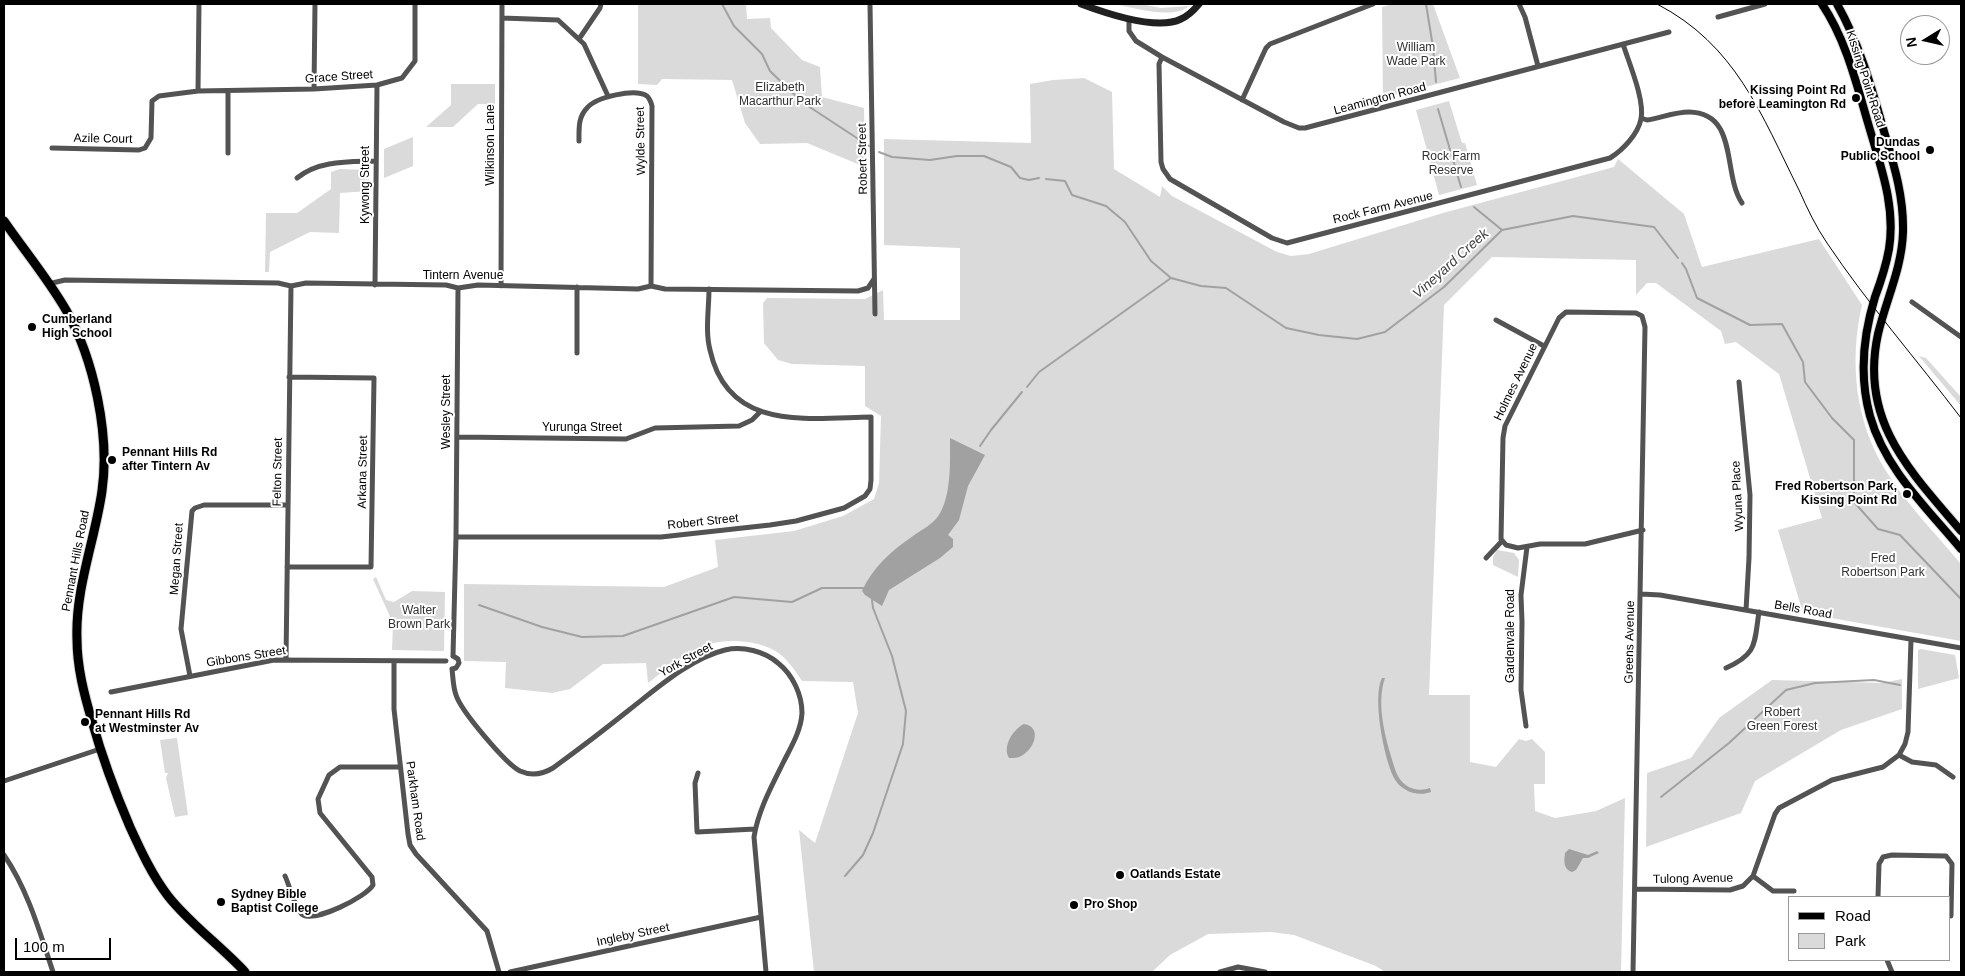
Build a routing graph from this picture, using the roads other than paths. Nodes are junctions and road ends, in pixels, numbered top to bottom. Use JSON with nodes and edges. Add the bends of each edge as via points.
{"nodes":[{"id":1,"x":198,"y":4,"type":"edge"},
{"id":2,"x":315,"y":4,"type":"edge"},
{"id":3,"x":415,"y":4,"type":"edge"},
{"id":4,"x":502,"y":4,"type":"edge"},
{"id":5,"x":601,"y":4,"type":"edge"},
{"id":6,"x":870,"y":4,"type":"edge"},
{"id":7,"x":1081,"y":4,"type":"edge"},
{"id":8,"x":1199,"y":4,"type":"edge"},
{"id":9,"x":1373,"y":4,"type":"edge"},
{"id":10,"x":1519,"y":4,"type":"edge"},
{"id":11,"x":1765,"y":4,"type":"edge"},
{"id":12,"x":1822,"y":4,"type":"edge"},
{"id":13,"x":1837,"y":4,"type":"edge"},
{"id":14,"x":1718,"y":17,"type":"dead end"},
{"id":15,"x":502,"y":18,"type":"junction"},
{"id":16,"x":1129,"y":19,"type":"junction"},
{"id":17,"x":1669,"y":32,"type":"dead end"},
{"id":18,"x":579,"y":39,"type":"junction"},
{"id":19,"x":1623,"y":44,"type":"junction"},
{"id":20,"x":1162,"y":57,"type":"junction"},
{"id":21,"x":1538,"y":66,"type":"junction"},
{"id":22,"x":377,"y":85,"type":"junction"},
{"id":23,"x":314,"y":89,"type":"junction"},
{"id":24,"x":198,"y":91,"type":"junction"},
{"id":25,"x":228,"y":92,"type":"junction"},
{"id":26,"x":608,"y":96,"type":"junction"},
{"id":27,"x":1242,"y":100,"type":"junction"},
{"id":28,"x":1641,"y":118,"type":"junction"},
{"id":29,"x":579,"y":141,"type":"dead end"},
{"id":30,"x":52,"y":148,"type":"dead end"},
{"id":31,"x":228,"y":153,"type":"dead end"},
{"id":32,"x":376,"y":161,"type":"junction"},
{"id":33,"x":297,"y":178,"type":"dead end"},
{"id":34,"x":1742,"y":203,"type":"dead end"},
{"id":35,"x":4,"y":221,"type":"edge"},
{"id":36,"x":874,"y":280,"type":"junction"},
{"id":37,"x":48,"y":284,"type":"junction"},
{"id":38,"x":376,"y":285,"type":"junction"},
{"id":39,"x":291,"y":286,"type":"junction"},
{"id":40,"x":501,"y":286,"type":"junction"},
{"id":41,"x":651,"y":286,"type":"junction"},
{"id":42,"x":577,"y":287,"type":"junction"},
{"id":43,"x":458,"y":288,"type":"junction"},
{"id":44,"x":709,"y":289,"type":"junction"},
{"id":45,"x":1912,"y":302,"type":"dead end"},
{"id":46,"x":876,"y":314,"type":"dead end"},
{"id":47,"x":1640,"y":314,"type":"joint"},
{"id":48,"x":1496,"y":320,"type":"dead end"},
{"id":49,"x":1961,"y":337,"type":"edge"},
{"id":50,"x":1544,"y":346,"type":"junction"},
{"id":51,"x":576,"y":353,"type":"dead end"},
{"id":52,"x":289,"y":377,"type":"junction"},
{"id":53,"x":1739,"y":382,"type":"dead end"},
{"id":54,"x":760,"y":412,"type":"junction"},
{"id":55,"x":457,"y":437,"type":"junction"},
{"id":56,"x":288,"y":505,"type":"junction"},
{"id":57,"x":1643,"y":530,"type":"junction"},
{"id":58,"x":1961,"y":531,"type":"edge"},
{"id":59,"x":456,"y":537,"type":"junction"},
{"id":60,"x":1502,"y":541,"type":"junction"},
{"id":61,"x":1527,"y":547,"type":"junction"},
{"id":62,"x":1961,"y":549,"type":"edge"},
{"id":63,"x":1486,"y":558,"type":"dead end"},
{"id":64,"x":287,"y":567,"type":"junction"},
{"id":65,"x":1641,"y":594,"type":"junction"},
{"id":66,"x":1746,"y":610,"type":"junction"},
{"id":67,"x":1759,"y":612,"type":"junction"},
{"id":68,"x":1911,"y":640,"type":"junction"},
{"id":69,"x":1961,"y":648,"type":"edge"},
{"id":70,"x":453,"y":656,"type":"junction"},
{"id":71,"x":286,"y":659,"type":"junction"},
{"id":72,"x":394,"y":661,"type":"junction"},
{"id":73,"x":446,"y":661,"type":"junction"},
{"id":74,"x":1726,"y":668,"type":"dead end"},
{"id":75,"x":452,"y":669,"type":"junction"},
{"id":76,"x":190,"y":676,"type":"junction"},
{"id":77,"x":110,"y":692,"type":"dead end"},
{"id":78,"x":1526,"y":726,"type":"dead end"},
{"id":79,"x":100,"y":749,"type":"junction"},
{"id":80,"x":1899,"y":755,"type":"junction"},
{"id":81,"x":400,"y":767,"type":"junction"},
{"id":82,"x":698,"y":773,"type":"dead end"},
{"id":83,"x":1954,"y":777,"type":"dead end"},
{"id":84,"x":4,"y":781,"type":"edge"},
{"id":85,"x":755,"y":829,"type":"junction"},
{"id":86,"x":4,"y":855,"type":"edge"},
{"id":87,"x":285,"y":876,"type":"dead end"},
{"id":88,"x":1753,"y":876,"type":"junction"},
{"id":89,"x":1635,"y":889,"type":"junction"},
{"id":90,"x":1794,"y":891,"type":"dead end"},
{"id":91,"x":1878,"y":896,"type":"edge"},
{"id":92,"x":1951,"y":916,"type":"dead end"},
{"id":93,"x":761,"y":917,"type":"junction"},
{"id":94,"x":53,"y":972,"type":"edge"},
{"id":95,"x":245,"y":972,"type":"edge"},
{"id":96,"x":499,"y":972,"type":"edge"},
{"id":97,"x":510,"y":972,"type":"edge"},
{"id":98,"x":766,"y":972,"type":"edge"},
{"id":99,"x":1220,"y":972,"type":"edge"},
{"id":100,"x":1265,"y":972,"type":"edge"},
{"id":101,"x":1633,"y":972,"type":"edge"}],
"edges":[{"from":1,"to":24,"type":"street"},
{"from":2,"to":23,"type":"street"},
{"from":3,"to":22,"type":"street","name":"Grace Street","via":[[415,62],[402,78]]},
{"from":4,"to":15,"type":"street","name":"Wilkinson Lane"},
{"from":5,"to":18,"type":"street"},
{"from":6,"to":36,"type":"street","name":"Robert Street"},
{"from":7,"to":16,"type":"main road"},
{"from":8,"to":16,"type":"main road","via":[[1180,20],[1168,23]]},
{"from":9,"to":27,"type":"street","via":[[1270,44]]},
{"from":10,"to":21,"type":"street"},
{"from":11,"to":14,"type":"street"},
{"from":12,"to":62,"type":"main road","name":"Kissing Point Road","via":[[1849,58],[1890,207],[1887,260],[1870,315],[1864,351],[1864,384],[1870,417],[1894,468]]},
{"from":13,"to":58,"type":"main road","name":"Kissing Point Road","via":[[1865,66],[1900,185],[1903,208],[1900,259],[1876,346],[1875,381],[1881,416],[1906,466]]},
{"from":15,"to":18,"type":"street","via":[[558,20]]},
{"from":15,"to":40,"type":"street","name":"Wilkinson Lane"},
{"from":16,"to":20,"type":"street","name":"Leamington Road","via":[[1133,38]]},
{"from":17,"to":19,"type":"street","name":"Leamington Road"},
{"from":18,"to":26,"type":"street"},
{"from":19,"to":21,"type":"street","name":"Leamington Road"},
{"from":19,"to":28,"type":"street"},
{"from":20,"to":27,"type":"street","name":"Leamington Road"},
{"from":20,"to":28,"type":"street","name":"Rock Farm Avenue","via":[[1159,64],[1161,162],[1170,179],[1272,238],[1287,243],[1610,158],[1625,146]]},
{"from":21,"to":27,"type":"street","name":"Leamington Road","via":[[1305,128],[1284,122]]},
{"from":22,"to":23,"type":"street","name":"Grace Street"},
{"from":22,"to":32,"type":"street","name":"Kywong Street"},
{"from":23,"to":25,"type":"street","name":"Grace Street"},
{"from":24,"to":25,"type":"street","name":"Grace Street"},
{"from":24,"to":30,"type":"street","name":"Azile Court","via":[[152,101],[151,138],[145,148]]},
{"from":25,"to":31,"type":"street"},
{"from":26,"to":29,"type":"street","via":[[583,113]]},
{"from":26,"to":41,"type":"street","name":"Wylde Street","via":[[644,95],[652,106]]},
{"from":28,"to":34,"type":"street","via":[[1647,120],[1690,112],[1717,123],[1725,135],[1734,189]]},
{"from":32,"to":33,"type":"street","via":[[338,162],[306,171]]},
{"from":32,"to":38,"type":"street","name":"Kywong Street"},
{"from":35,"to":37,"type":"highway","name":"Pennant Hills Road"},
{"from":36,"to":44,"type":"street","name":"Tintern Avenue","via":[[868,288],[858,291]]},
{"from":36,"to":46,"type":"street","name":"Robert Street"},
{"from":37,"to":39,"type":"street","name":"Tintern Avenue","via":[[65,280],[278,283]]},
{"from":37,"to":79,"type":"highway","name":"Pennant Hills Road","via":[[77,333],[92,379],[104,435],[102,493],[77,625],[77,653],[82,680]]},
{"from":38,"to":39,"type":"street","name":"Tintern Avenue"},
{"from":38,"to":43,"type":"street","name":"Tintern Avenue","via":[[449,285]]},
{"from":39,"to":52,"type":"street","name":"Felton Street"},
{"from":40,"to":42,"type":"street","name":"Tintern Avenue"},
{"from":40,"to":43,"type":"street","name":"Tintern Avenue"},
{"from":41,"to":42,"type":"street","name":"Tintern Avenue","via":[[638,289]]},
{"from":41,"to":44,"type":"street","name":"Tintern Avenue"},
{"from":42,"to":51,"type":"street"},
{"from":43,"to":55,"type":"street","name":"Wesley Street"},
{"from":44,"to":54,"type":"street","via":[[708,335],[714,366],[731,392]]},
{"from":45,"to":49,"type":"street"},
{"from":47,"to":50,"type":"street","name":"Holmes Avenue","via":[[1566,312],[1561,315]]},
{"from":47,"to":57,"type":"street","name":"Greens Avenue","via":[[1645,327]]},
{"from":48,"to":50,"type":"street"},
{"from":50,"to":60,"type":"street","name":"Holmes Avenue","via":[[1503,432]]},
{"from":52,"to":56,"type":"street","name":"Felton Street"},
{"from":52,"to":64,"type":"street","name":"Arkana Street","via":[[374,378],[371,567]]},
{"from":53,"to":66,"type":"street","name":"Wyuna Place","via":[[1750,495]]},
{"from":54,"to":55,"type":"street","name":"Yurunga Street","via":[[740,426],[655,428],[626,439]]},
{"from":54,"to":59,"type":"street","name":"Robert Street","via":[[791,418],[870,417],[870,489],[865,496],[844,508],[820,515],[661,537]]},
{"from":55,"to":59,"type":"street","name":"Wesley Street"},
{"from":56,"to":64,"type":"street","name":"Felton Street"},
{"from":56,"to":76,"type":"street","name":"Megan Street","via":[[204,505],[192,511],[181,629]]},
{"from":57,"to":61,"type":"street","via":[[1585,544]]},
{"from":57,"to":65,"type":"street","name":"Greens Avenue"},
{"from":59,"to":70,"type":"street"},
{"from":60,"to":61,"type":"street","via":[[1509,546]]},
{"from":60,"to":63,"type":"street"},
{"from":61,"to":78,"type":"street","name":"Gardenvale Road","via":[[1521,595],[1521,690]]},
{"from":64,"to":71,"type":"street","name":"Felton Street"},
{"from":65,"to":66,"type":"street","name":"Bells Road"},
{"from":65,"to":89,"type":"street","name":"Greens Avenue"},
{"from":66,"to":67,"type":"street","name":"Bells Road"},
{"from":67,"to":68,"type":"street","name":"Bells Road"},
{"from":67,"to":74,"type":"street","via":[[1750,654]]},
{"from":68,"to":69,"type":"street","name":"Bells Road"},
{"from":68,"to":80,"type":"street","via":[[1908,732]]},
{"from":70,"to":73,"type":"street"},
{"from":70,"to":75,"type":"street","via":[[459,663]]},
{"from":71,"to":72,"type":"street","name":"Gibbons Street"},
{"from":71,"to":76,"type":"street","name":"Gibbons Street"},
{"from":72,"to":73,"type":"street","name":"Gibbons Street"},
{"from":72,"to":81,"type":"street","name":"Parkham Road","via":[[394,709]]},
{"from":73,"to":75,"type":"street"},
{"from":75,"to":85,"type":"street","name":"York Street","via":[[456,695],[463,709],[510,763],[520,771],[532,774],[553,768],[671,677],[709,656],[727,650],[746,649],[771,658],[785,669],[796,686],[801,703],[801,721]]},
{"from":76,"to":77,"type":"street","name":"Gibbons Street"},
{"from":79,"to":84,"type":"street"},
{"from":79,"to":95,"type":"highway","name":"Pennant Hills Road","via":[[122,808],[158,881],[181,910]]},
{"from":80,"to":83,"type":"street","via":[[1912,762],[1936,765]]},
{"from":80,"to":88,"type":"street","via":[[1883,767],[1832,780],[1779,808]]},
{"from":81,"to":87,"type":"street","via":[[336,769],[326,778],[318,799],[320,813],[372,877],[369,890],[345,905],[306,916],[298,908]]},
{"from":81,"to":96,"type":"street","name":"Parkham Road","via":[[410,846],[487,931]]},
{"from":82,"to":85,"type":"street","via":[[697,832]]},
{"from":85,"to":93,"type":"street","name":"York Street","via":[[754,852]]},
{"from":86,"to":94,"type":"street","via":[[30,908]]},
{"from":88,"to":89,"type":"street","name":"Tulong Avenue","via":[[1743,886],[1730,890]]},
{"from":88,"to":90,"type":"street","via":[[1773,891]]},
{"from":89,"to":101,"type":"street","name":"Greens Avenue"},
{"from":91,"to":92,"type":"street","via":[[1878,864],[1888,855],[1946,856],[1952,864]]},
{"from":93,"to":97,"type":"street","name":"Ingleby Street"},
{"from":93,"to":98,"type":"street","name":"York Street"},
{"from":99,"to":100,"type":"street","via":[[1238,967]]}]}
